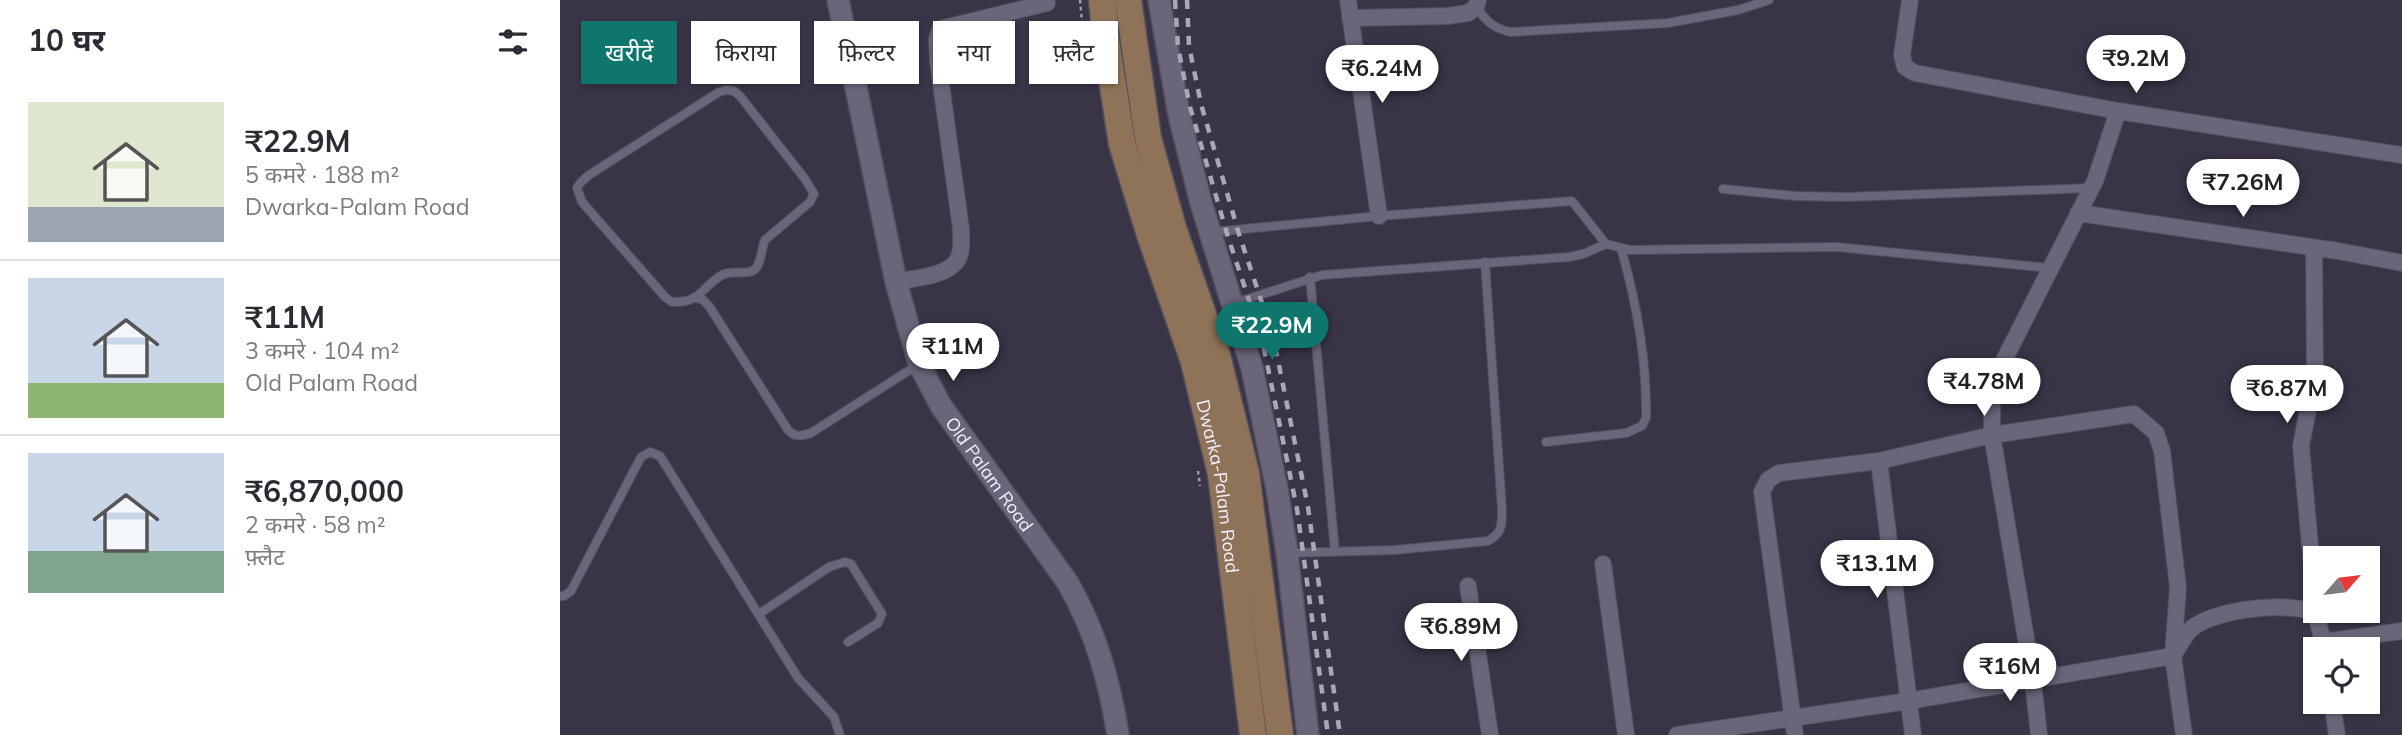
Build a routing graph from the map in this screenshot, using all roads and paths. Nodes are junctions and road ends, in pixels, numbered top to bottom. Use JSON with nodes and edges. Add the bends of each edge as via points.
{"nodes":[{"id":1,"x":838,"y":0,"type":"edge"},
{"id":2,"x":1080,"y":0,"type":"edge"},
{"id":3,"x":1101,"y":0,"type":"edge"},
{"id":4,"x":1128,"y":0,"type":"edge"},
{"id":5,"x":1159,"y":0,"type":"edge"},
{"id":6,"x":1348,"y":0,"type":"edge"},
{"id":7,"x":1769,"y":0,"type":"edge"},
{"id":8,"x":1910,"y":0,"type":"edge"},
{"id":9,"x":1047,"y":3,"type":"dead end"},
{"id":10,"x":1477,"y":4,"type":"edge"},
{"id":11,"x":1745,"y":4,"type":"edge"},
{"id":12,"x":1350,"y":18,"type":"junction"},
{"id":13,"x":1082,"y":21,"type":"edge"},
{"id":14,"x":2118,"y":111,"type":"junction"},
{"id":15,"x":2402,"y":155,"type":"edge"},
{"id":16,"x":2091,"y":188,"type":"junction"},
{"id":17,"x":1723,"y":189,"type":"dead end"},
{"id":18,"x":2078,"y":213,"type":"junction"},
{"id":19,"x":1379,"y":216,"type":"junction"},
{"id":20,"x":1210,"y":232,"type":"junction"},
{"id":21,"x":1606,"y":244,"type":"junction"},
{"id":22,"x":1621,"y":248,"type":"junction"},
{"id":23,"x":2314,"y":248,"type":"junction"},
{"id":24,"x":1485,"y":262,"type":"junction"},
{"id":25,"x":2402,"y":262,"type":"edge"},
{"id":26,"x":2050,"y":268,"type":"junction"},
{"id":27,"x":1310,"y":278,"type":"junction"},
{"id":28,"x":896,"y":282,"type":"junction"},
{"id":29,"x":697,"y":298,"type":"junction"},
{"id":30,"x":1232,"y":304,"type":"junction"},
{"id":31,"x":919,"y":364,"type":"junction"},
{"id":32,"x":1992,"y":435,"type":"junction"},
{"id":33,"x":1546,"y":442,"type":"dead end"},
{"id":34,"x":1879,"y":461,"type":"junction"},
{"id":35,"x":1196,"y":463,"type":"dead end"},
{"id":36,"x":1201,"y":490,"type":"dead end"},
{"id":37,"x":2310,"y":546,"type":"edge"},
{"id":38,"x":1335,"y":552,"type":"junction"},
{"id":39,"x":1287,"y":553,"type":"junction"},
{"id":40,"x":1603,"y":564,"type":"dead end"},
{"id":41,"x":1468,"y":586,"type":"dead end"},
{"id":42,"x":560,"y":596,"type":"edge"},
{"id":43,"x":2303,"y":607,"type":"edge"},
{"id":44,"x":759,"y":614,"type":"junction"},
{"id":45,"x":2402,"y":631,"type":"edge"},
{"id":46,"x":2371,"y":637,"type":"edge"},
{"id":47,"x":848,"y":642,"type":"dead end"},
{"id":48,"x":2173,"y":656,"type":"junction"},
{"id":49,"x":2033,"y":681,"type":"junction"},
{"id":50,"x":1908,"y":701,"type":"junction"},
{"id":51,"x":2334,"y":714,"type":"edge"},
{"id":52,"x":1793,"y":717,"type":"junction"},
{"id":53,"x":840,"y":735,"type":"edge"},
{"id":54,"x":1118,"y":735,"type":"edge"},
{"id":55,"x":1253,"y":735,"type":"edge"},
{"id":56,"x":1280,"y":735,"type":"edge"},
{"id":57,"x":1308,"y":735,"type":"edge"},
{"id":58,"x":1490,"y":735,"type":"edge"},
{"id":59,"x":1626,"y":735,"type":"edge"},
{"id":60,"x":1677,"y":735,"type":"edge"},
{"id":61,"x":1795,"y":735,"type":"edge"},
{"id":62,"x":1913,"y":735,"type":"edge"},
{"id":63,"x":2039,"y":735,"type":"edge"},
{"id":64,"x":2184,"y":735,"type":"edge"},
{"id":65,"x":2337,"y":735,"type":"edge"}],
"edges":[{"from":1,"to":28,"type":"street","name":"Old Palam Road"},
{"from":2,"to":13,"type":"path"},
{"from":3,"to":55,"type":"main road","name":"Dwarka-Palam Road","via":[[1122,144],[1194,362],[1220,474]]},
{"from":4,"to":56,"type":"main road","name":"Dwarka-Palam Road","via":[[1148,138],[1217,355],[1246,473]]},
{"from":5,"to":20,"type":"street","via":[[1179,115]]},
{"from":6,"to":12,"type":"street"},
{"from":7,"to":11,"type":"lane"},
{"from":8,"to":14,"type":"street","via":[[1902,55],[1905,67],[1915,74]]},
{"from":9,"to":28,"type":"street","via":[[940,29],[938,62],[961,247],[957,262],[943,271]]},
{"from":10,"to":11,"type":"lane","via":[[1487,22],[1511,32],[1668,23]]},
{"from":10,"to":12,"type":"street","via":[[1468,13],[1448,16]]},
{"from":12,"to":19,"type":"street"},
{"from":14,"to":15,"type":"street"},
{"from":14,"to":16,"type":"street"},
{"from":16,"to":17,"type":"lane","via":[[1848,197]]},
{"from":16,"to":18,"type":"street"},
{"from":18,"to":23,"type":"street"},
{"from":18,"to":26,"type":"street"},
{"from":19,"to":20,"type":"lane"},
{"from":19,"to":21,"type":"lane","via":[[1572,201]]},
{"from":20,"to":30,"type":"street"},
{"from":21,"to":22,"type":"lane"},
{"from":21,"to":24,"type":"lane","via":[[1569,257]]},
{"from":22,"to":26,"type":"lane","via":[[1837,247]]},
{"from":22,"to":33,"type":"lane","via":[[1641,329],[1646,418],[1642,426],[1626,433]]},
{"from":23,"to":25,"type":"street"},
{"from":23,"to":37,"type":"street","via":[[2315,373],[2301,446]]},
{"from":24,"to":27,"type":"lane"},
{"from":24,"to":38,"type":"lane","via":[[1502,528],[1488,541]]},
{"from":26,"to":32,"type":"street","via":[[2000,368],[1992,401]]},
{"from":27,"to":30,"type":"lane"},
{"from":27,"to":38,"type":"lane"},
{"from":28,"to":31,"type":"street","name":"Old Palam Road"},
{"from":29,"to":29,"type":"lane","via":[[672,302],[665,297],[582,202],[577,188],[589,175],[719,92],[734,91],[814,194],[765,240],[754,270],[724,274]]},
{"from":29,"to":31,"type":"lane","via":[[709,306],[794,436],[811,433]]},
{"from":30,"to":39,"type":"street","via":[[1255,382]]},
{"from":31,"to":54,"type":"street","name":"Old Palam Road","via":[[941,406],[1068,583],[1085,614],[1098,645]]},
{"from":32,"to":34,"type":"street"},
{"from":32,"to":48,"type":"street","via":[[2134,414],[2156,433],[2178,587]]},
{"from":32,"to":49,"type":"street"},
{"from":34,"to":50,"type":"street"},
{"from":34,"to":52,"type":"street","via":[[1779,473],[1768,480],[1762,492]]},
{"from":35,"to":36,"type":"path"},
{"from":38,"to":39,"type":"lane"},
{"from":39,"to":57,"type":"street"},
{"from":40,"to":59,"type":"street"},
{"from":41,"to":58,"type":"street"},
{"from":42,"to":44,"type":"lane","via":[[570,591],[641,457],[650,452],[660,456]]},
{"from":43,"to":48,"type":"street","via":[[2236,611],[2207,618],[2190,630]]},
{"from":44,"to":47,"type":"lane","via":[[829,567],[845,562],[856,571],[882,614],[878,623]]},
{"from":44,"to":53,"type":"lane","via":[[799,678],[834,717]]},
{"from":45,"to":46,"type":"street"},
{"from":48,"to":49,"type":"street"},
{"from":48,"to":64,"type":"street"},
{"from":49,"to":50,"type":"street"},
{"from":49,"to":63,"type":"street"},
{"from":50,"to":52,"type":"street"},
{"from":50,"to":62,"type":"street"},
{"from":51,"to":65,"type":"street"},
{"from":52,"to":60,"type":"street"},
{"from":52,"to":61,"type":"street"}]}
